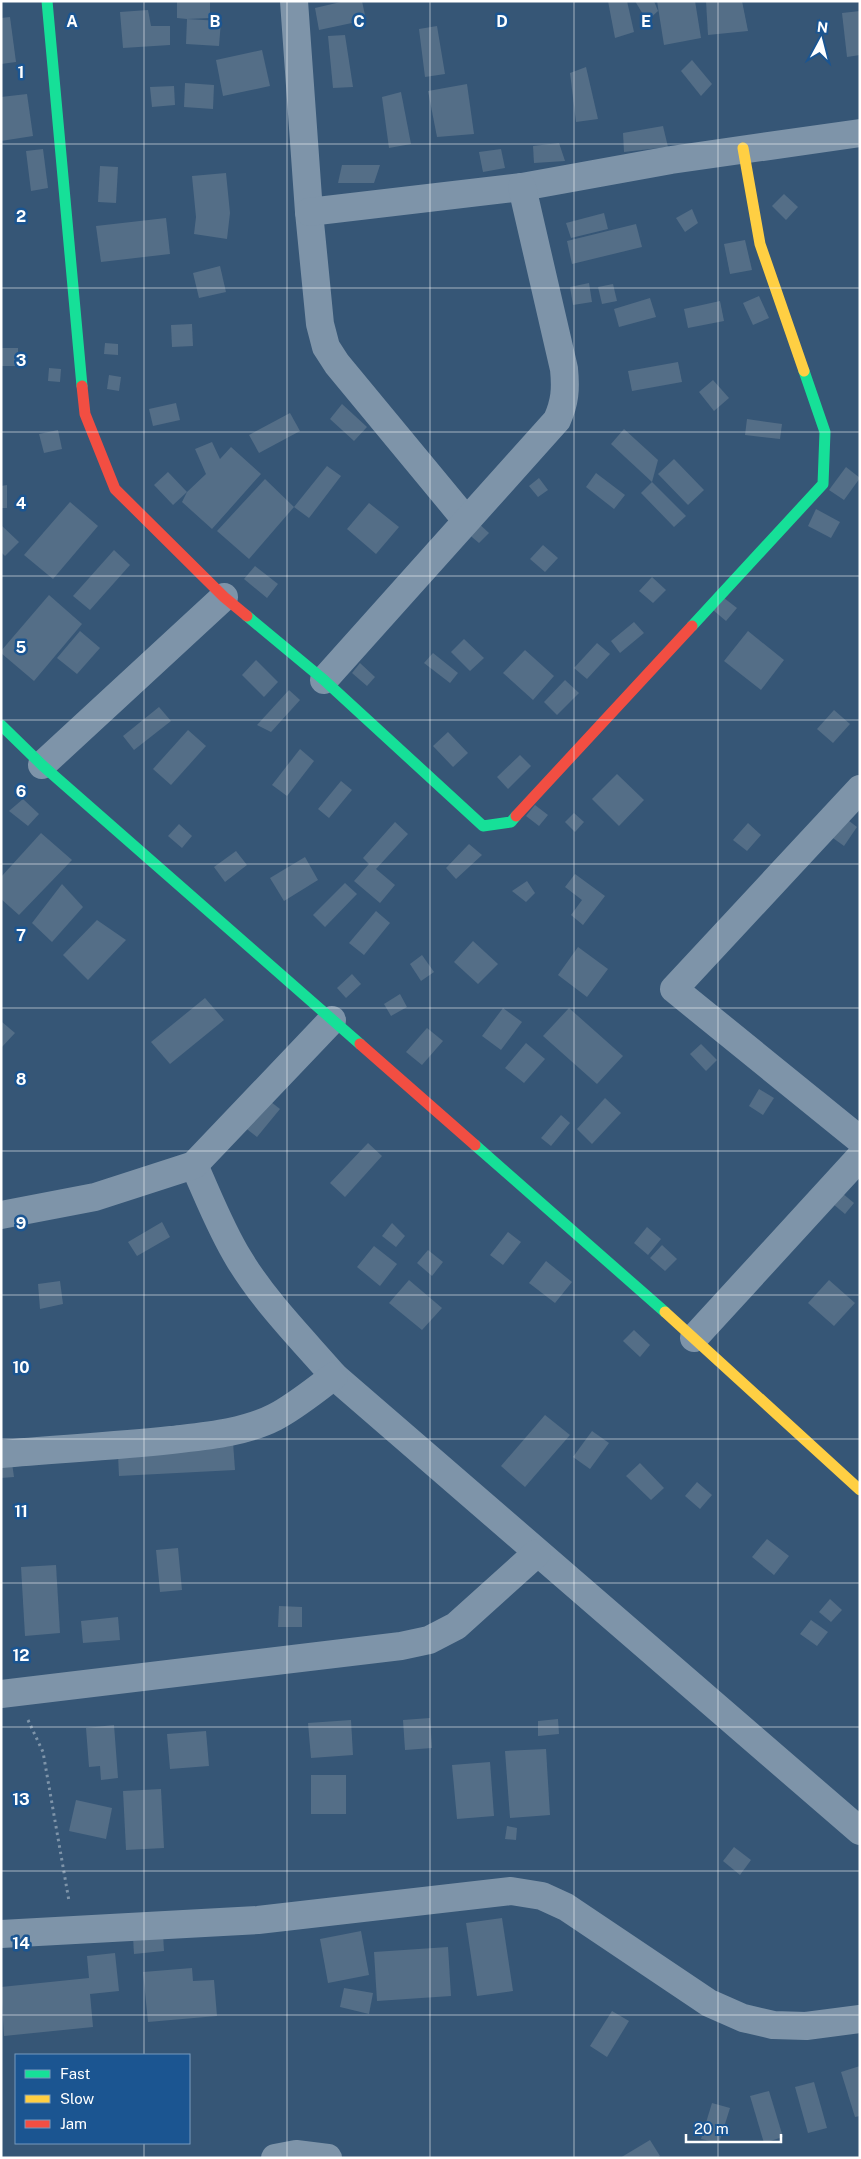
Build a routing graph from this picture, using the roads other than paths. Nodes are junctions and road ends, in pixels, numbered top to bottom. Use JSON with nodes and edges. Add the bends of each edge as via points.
{"nodes":[{"id":1,"x":47,"y":1,"type":"edge"},
{"id":2,"x":294,"y":1,"type":"edge"},
{"id":3,"x":860,"y":133,"type":"edge"},
{"id":4,"x":743,"y":148,"type":"junction"},
{"id":5,"x":522,"y":187,"type":"junction"},
{"id":6,"x":309,"y":212,"type":"junction"},
{"id":7,"x":466,"y":520,"type":"junction"},
{"id":8,"x":224,"y":597,"type":"junction"},
{"id":9,"x":324,"y":680,"type":"junction"},
{"id":10,"x":1,"y":725,"type":"edge"},
{"id":11,"x":42,"y":765,"type":"junction"},
{"id":12,"x":860,"y":789,"type":"edge"},
{"id":13,"x":332,"y":1020,"type":"junction"},
{"id":14,"x":860,"y":1140,"type":"edge"},
{"id":15,"x":860,"y":1156,"type":"edge"},
{"id":16,"x":194,"y":1165,"type":"junction"},
{"id":17,"x":1,"y":1215,"type":"edge"},
{"id":18,"x":694,"y":1338,"type":"junction"},
{"id":19,"x":334,"y":1376,"type":"junction"},
{"id":20,"x":1,"y":1454,"type":"edge"},
{"id":21,"x":860,"y":1490,"type":"edge"},
{"id":22,"x":537,"y":1553,"type":"junction"},
{"id":23,"x":7,"y":1694,"type":"edge"},
{"id":24,"x":860,"y":1831,"type":"edge"},
{"id":25,"x":1,"y":1934,"type":"edge"},
{"id":26,"x":860,"y":2019,"type":"edge"},
{"id":27,"x":275,"y":2158,"type":"edge"},
{"id":28,"x":328,"y":2158,"type":"edge"}],
"edges":[{"from":1,"to":8,"type":"street","via":[[85,414],[115,489]]},
{"from":2,"to":6,"type":"street"},
{"from":3,"to":4,"type":"street"},
{"from":4,"to":5,"type":"street"},
{"from":4,"to":9,"type":"street","via":[[760,244],[825,432],[823,484],[511,822],[483,826]]},
{"from":5,"to":6,"type":"street"},
{"from":5,"to":7,"type":"street","via":[[566,389],[557,420]]},
{"from":6,"to":7,"type":"street","via":[[320,324],[326,347]]},
{"from":7,"to":9,"type":"street"},
{"from":8,"to":9,"type":"street"},
{"from":8,"to":11,"type":"street"},
{"from":10,"to":11,"type":"street"},
{"from":11,"to":13,"type":"street"},
{"from":12,"to":14,"type":"street","via":[[674,989]]},
{"from":13,"to":16,"type":"street"},
{"from":13,"to":18,"type":"street"},
{"from":15,"to":18,"type":"street"},
{"from":16,"to":17,"type":"street","via":[[95,1197]]},
{"from":16,"to":19,"type":"street","via":[[239,1259],[264,1296]]},
{"from":18,"to":21,"type":"street"},
{"from":19,"to":20,"type":"street","via":[[273,1418],[243,1428],[207,1436],[102,1448]]},
{"from":19,"to":22,"type":"street"},
{"from":22,"to":23,"type":"street","via":[[456,1626],[429,1640],[392,1648]]},
{"from":22,"to":24,"type":"street"},
{"from":25,"to":26,"type":"street","via":[[258,1920],[512,1892],[542,1896],[566,1907],[708,2003],[743,2018],[773,2025],[806,2026]]},
{"from":27,"to":28,"type":"street","via":[[296,2154]]}]}
